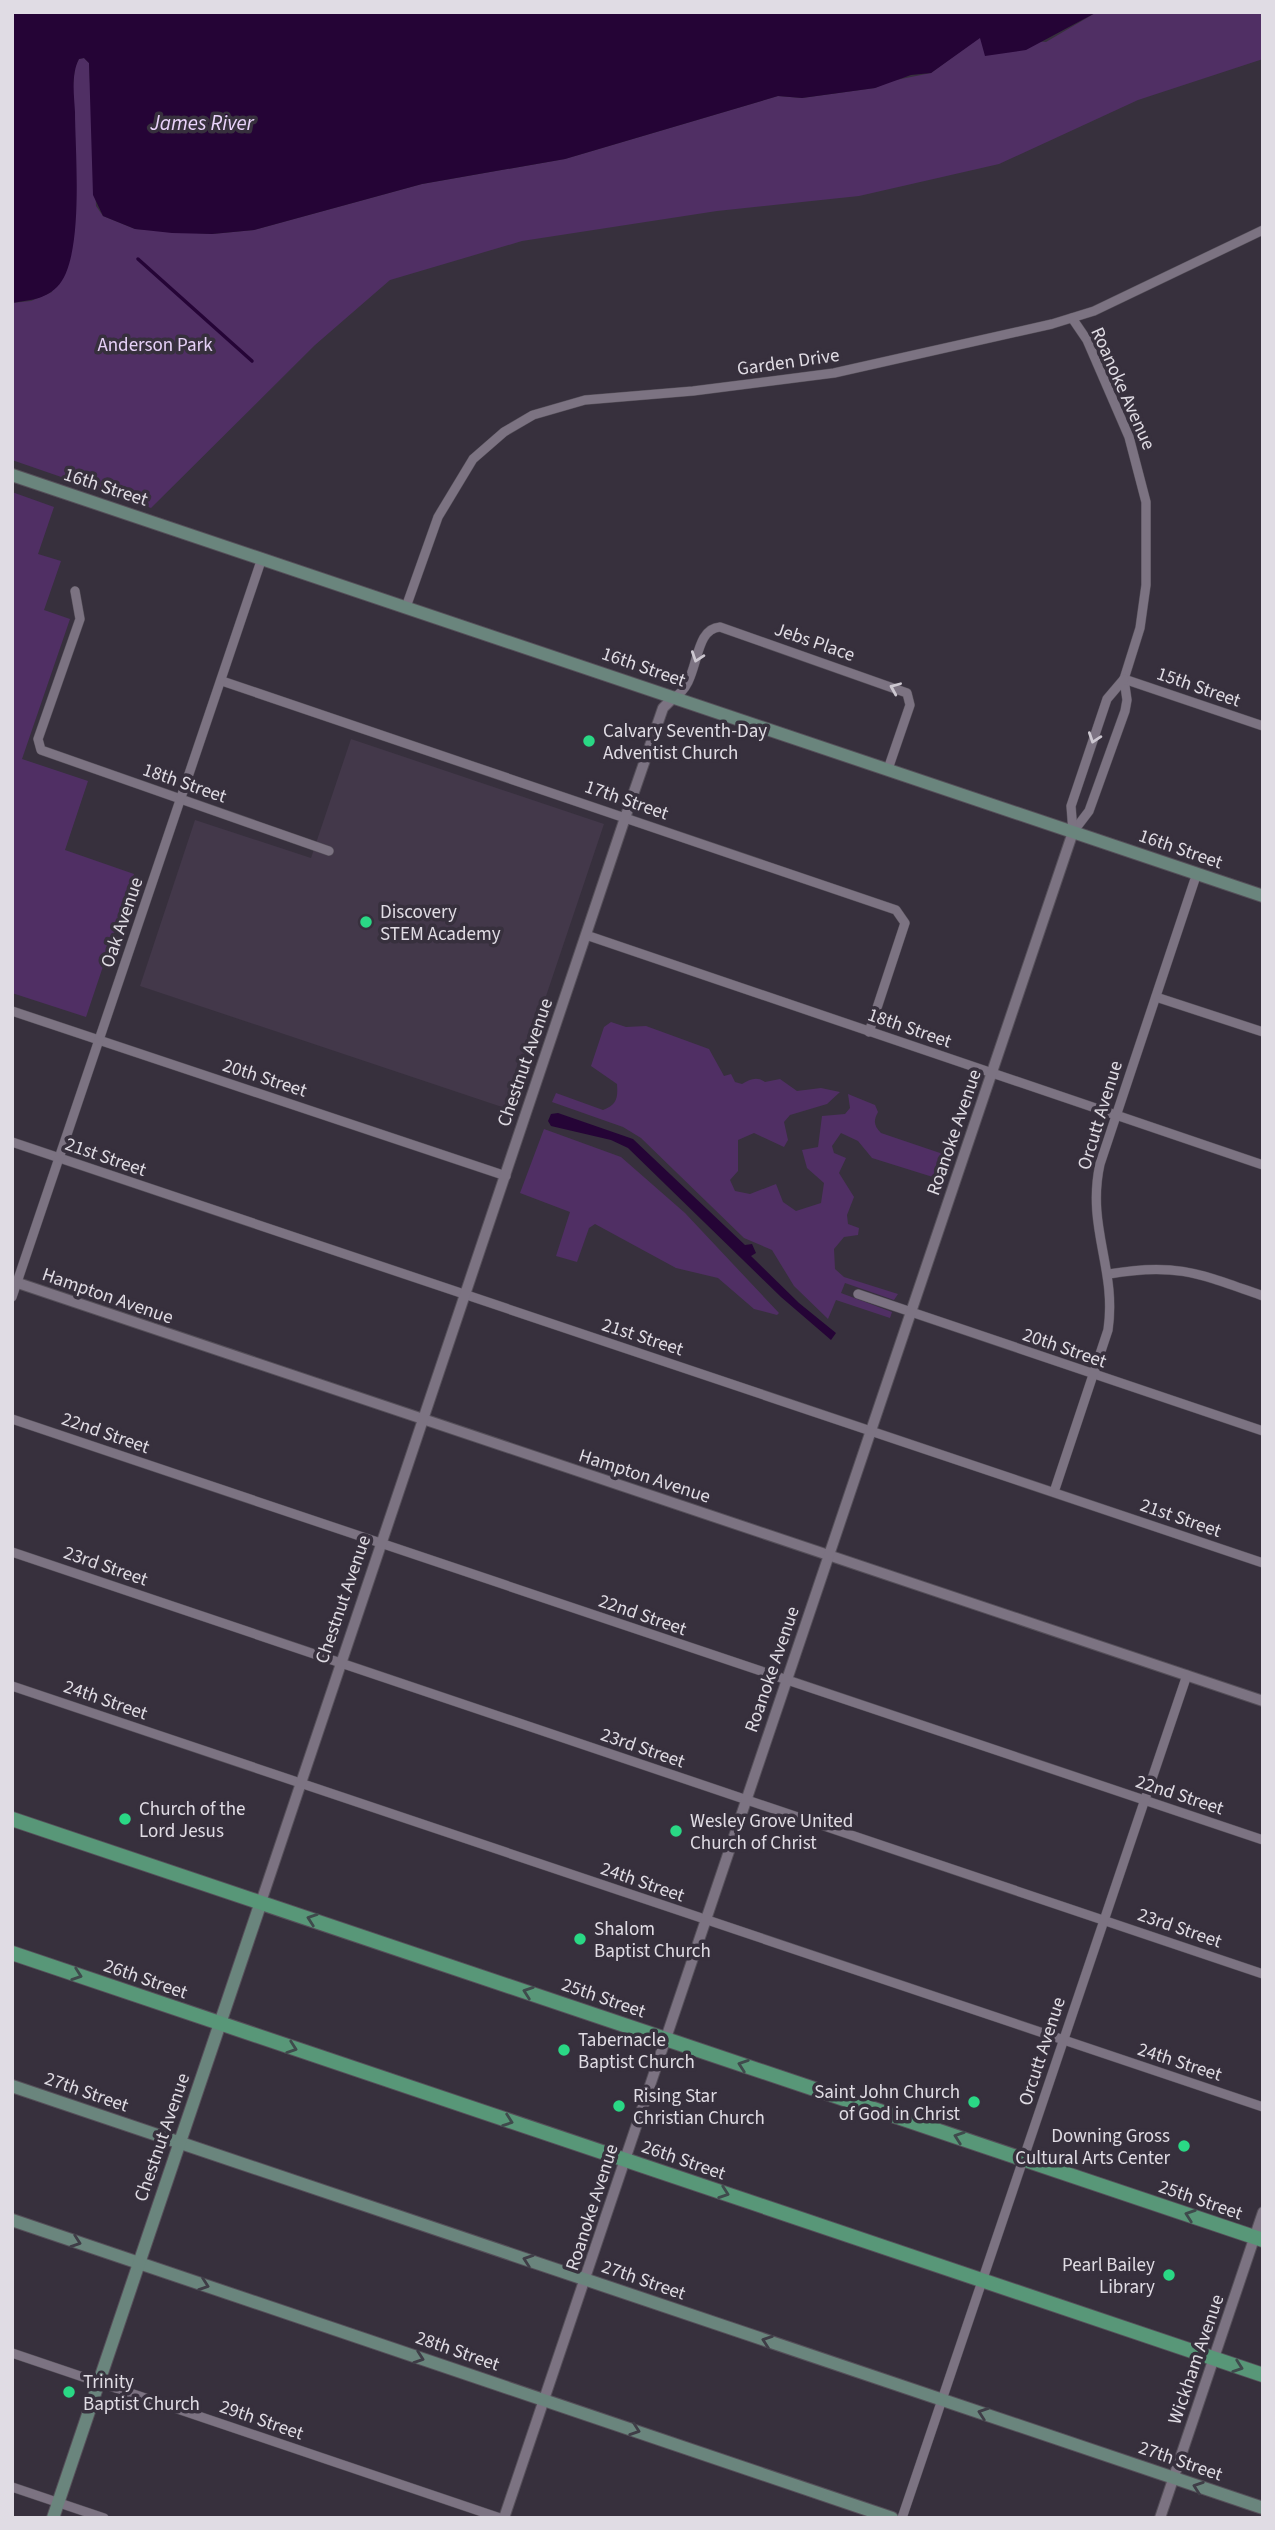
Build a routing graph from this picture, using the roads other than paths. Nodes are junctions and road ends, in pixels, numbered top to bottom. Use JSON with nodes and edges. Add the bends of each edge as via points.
{"nodes":[{"id":1,"x":1263,"y":230,"type":"edge"},
{"id":2,"x":1072,"y":318,"type":"junction"},
{"id":3,"x":12,"y":475,"type":"edge"},
{"id":4,"x":262,"y":558,"type":"junction"},
{"id":5,"x":75,"y":591,"type":"dead end"},
{"id":6,"x":406,"y":607,"type":"junction"},
{"id":7,"x":1124,"y":679,"type":"junction"},
{"id":8,"x":222,"y":681,"type":"junction"},
{"id":9,"x":674,"y":697,"type":"junction"},
{"id":10,"x":1263,"y":726,"type":"edge"},
{"id":11,"x":888,"y":769,"type":"junction"},
{"id":12,"x":181,"y":799,"type":"junction"},
{"id":13,"x":625,"y":818,"type":"junction"},
{"id":14,"x":1073,"y":832,"type":"junction"},
{"id":15,"x":329,"y":851,"type":"dead end"},
{"id":16,"x":1197,"y":873,"type":"junction"},
{"id":17,"x":1263,"y":896,"type":"edge"},
{"id":18,"x":586,"y":936,"type":"junction"},
{"id":19,"x":1156,"y":996,"type":"junction"},
{"id":20,"x":12,"y":1011,"type":"edge"},
{"id":21,"x":869,"y":1032,"type":"junction"},
{"id":22,"x":1263,"y":1032,"type":"edge"},
{"id":23,"x":100,"y":1040,"type":"junction"},
{"id":24,"x":991,"y":1073,"type":"junction"},
{"id":25,"x":1116,"y":1115,"type":"junction"},
{"id":26,"x":12,"y":1142,"type":"edge"},
{"id":27,"x":59,"y":1159,"type":"junction"},
{"id":28,"x":1263,"y":1165,"type":"edge"},
{"id":29,"x":506,"y":1176,"type":"junction"},
{"id":30,"x":1109,"y":1273,"type":"junction"},
{"id":31,"x":15,"y":1282,"type":"edge"},
{"id":32,"x":858,"y":1294,"type":"dead end"},
{"id":33,"x":465,"y":1295,"type":"junction"},
{"id":34,"x":1263,"y":1296,"type":"edge"},
{"id":35,"x":12,"y":1297,"type":"edge"},
{"id":36,"x":910,"y":1313,"type":"junction"},
{"id":37,"x":1093,"y":1375,"type":"junction"},
{"id":38,"x":12,"y":1419,"type":"edge"},
{"id":39,"x":422,"y":1420,"type":"junction"},
{"id":40,"x":870,"y":1431,"type":"junction"},
{"id":41,"x":1263,"y":1431,"type":"edge"},
{"id":42,"x":1054,"y":1492,"type":"junction"},
{"id":43,"x":381,"y":1544,"type":"junction"},
{"id":44,"x":12,"y":1552,"type":"edge"},
{"id":45,"x":829,"y":1554,"type":"junction"},
{"id":46,"x":1263,"y":1563,"type":"edge"},
{"id":47,"x":341,"y":1663,"type":"junction"},
{"id":48,"x":1187,"y":1675,"type":"junction"},
{"id":49,"x":786,"y":1680,"type":"junction"},
{"id":50,"x":12,"y":1686,"type":"edge"},
{"id":51,"x":1263,"y":1701,"type":"edge"},
{"id":52,"x":301,"y":1784,"type":"junction"},
{"id":53,"x":745,"y":1800,"type":"junction"},
{"id":54,"x":1144,"y":1801,"type":"junction"},
{"id":55,"x":12,"y":1819,"type":"edge"},
{"id":56,"x":1263,"y":1840,"type":"edge"},
{"id":57,"x":261,"y":1902,"type":"junction"},
{"id":58,"x":706,"y":1920,"type":"junction"},
{"id":59,"x":1104,"y":1920,"type":"junction"},
{"id":60,"x":12,"y":1953,"type":"edge"},
{"id":61,"x":1263,"y":1973,"type":"edge"},
{"id":62,"x":220,"y":2023,"type":"junction"},
{"id":63,"x":665,"y":2038,"type":"junction"},
{"id":64,"x":1063,"y":2040,"type":"junction"},
{"id":65,"x":12,"y":2087,"type":"edge"},
{"id":66,"x":1263,"y":2108,"type":"edge"},
{"id":67,"x":180,"y":2143,"type":"junction"},
{"id":68,"x":1024,"y":2159,"type":"junction"},
{"id":69,"x":624,"y":2160,"type":"junction"},
{"id":70,"x":1263,"y":2212,"type":"edge"},
{"id":71,"x":12,"y":2220,"type":"edge"},
{"id":72,"x":1259,"y":2238,"type":"edge"},
{"id":73,"x":139,"y":2263,"type":"junction"},
{"id":74,"x":585,"y":2280,"type":"junction"},
{"id":75,"x":982,"y":2281,"type":"junction"},
{"id":76,"x":12,"y":2353,"type":"edge"},
{"id":77,"x":1213,"y":2358,"type":"junction"},
{"id":78,"x":1263,"y":2375,"type":"edge"},
{"id":79,"x":99,"y":2383,"type":"junction"},
{"id":80,"x":544,"y":2400,"type":"junction"},
{"id":81,"x":943,"y":2400,"type":"junction"},
{"id":82,"x":1174,"y":2478,"type":"junction"},
{"id":83,"x":12,"y":2487,"type":"edge"},
{"id":84,"x":58,"y":2502,"type":"junction"},
{"id":85,"x":1263,"y":2508,"type":"edge"},
{"id":86,"x":53,"y":2518,"type":"edge"},
{"id":87,"x":104,"y":2518,"type":"edge"},
{"id":88,"x":502,"y":2518,"type":"edge"},
{"id":89,"x":892,"y":2518,"type":"edge"},
{"id":90,"x":902,"y":2518,"type":"edge"},
{"id":91,"x":1160,"y":2518,"type":"edge"}],
"edges":[{"from":1,"to":2,"type":"street","name":"Garden Drive"},
{"from":2,"to":6,"type":"street","name":"Garden Drive","via":[[834,373],[585,400],[533,415],[473,459],[438,517]]},
{"from":2,"to":7,"type":"street","name":"Roanoke Avenue","via":[[1087,340],[1129,437],[1146,502],[1146,585],[1140,628]]},
{"from":3,"to":4,"type":"main road","name":"16th Street"},
{"from":4,"to":6,"type":"main road","name":"16th Street"},
{"from":4,"to":8,"type":"street","name":"Oak Avenue"},
{"from":5,"to":12,"type":"street","name":"18th Street","via":[[79,619],[38,739],[41,750]]},
{"from":6,"to":9,"type":"main road","name":"16th Street"},
{"from":7,"to":10,"type":"street","name":"15th Street"},
{"from":7,"to":14,"type":"street","name":"Roanoke Avenue","via":[[1125,711],[1089,811]]},
{"from":7,"to":14,"type":"street","name":"Roanoke Avenue","one_way":true,"via":[[1107,699],[1071,806]]},
{"from":8,"to":12,"type":"street","name":"Oak Avenue"},
{"from":8,"to":13,"type":"street","name":"17th Street"},
{"from":9,"to":11,"type":"main road","name":"16th Street"},
{"from":11,"to":9,"type":"street","name":"Jebs Place","one_way":true,"via":[[910,705],[907,693],[720,627],[705,635],[685,689]]},
{"from":9,"to":13,"type":"street","name":"Chestnut Avenue","via":[[663,708]]},
{"from":11,"to":14,"type":"main road","name":"16th Street"},
{"from":12,"to":15,"type":"street","name":"18th Street"},
{"from":12,"to":23,"type":"street","name":"Oak Avenue"},
{"from":13,"to":18,"type":"street","name":"Chestnut Avenue"},
{"from":13,"to":21,"type":"street","name":"17th Street","via":[[906,913]]},
{"from":14,"to":16,"type":"main road","name":"16th Street"},
{"from":14,"to":24,"type":"street","name":"Roanoke Avenue"},
{"from":16,"to":17,"type":"main road","name":"16th Street"},
{"from":16,"to":19,"type":"street","name":"Orcutt Avenue"},
{"from":18,"to":21,"type":"street","name":"18th Street"},
{"from":18,"to":29,"type":"street","name":"Chestnut Avenue"},
{"from":19,"to":22,"type":"street"},
{"from":19,"to":25,"type":"street","name":"Orcutt Avenue"},
{"from":20,"to":23,"type":"street","name":"20th Street"},
{"from":21,"to":24,"type":"street","name":"18th Street"},
{"from":23,"to":27,"type":"street","name":"Oak Avenue"},
{"from":23,"to":29,"type":"street","name":"20th Street"},
{"from":24,"to":25,"type":"street","name":"18th Street"},
{"from":24,"to":36,"type":"street","name":"Roanoke Avenue"},
{"from":25,"to":28,"type":"street","name":"18th Street"},
{"from":25,"to":30,"type":"street","name":"Orcutt Avenue","via":[[1094,1199],[1097,1234]]},
{"from":26,"to":27,"type":"street","name":"21st Street"},
{"from":27,"to":31,"type":"street","name":"Oak Avenue"},
{"from":27,"to":33,"type":"street","name":"21st Street"},
{"from":29,"to":33,"type":"street","name":"Chestnut Avenue"},
{"from":30,"to":34,"type":"street","via":[[1175,1268]]},
{"from":30,"to":37,"type":"street","name":"Orcutt Avenue","via":[[1111,1312]]},
{"from":31,"to":35,"type":"street","name":"Oak Avenue"},
{"from":31,"to":39,"type":"street","name":"Hampton Avenue"},
{"from":32,"to":36,"type":"street","name":"20th Street"},
{"from":33,"to":39,"type":"street","name":"Chestnut Avenue"},
{"from":33,"to":40,"type":"street","name":"21st Street"},
{"from":36,"to":37,"type":"street","name":"20th Street"},
{"from":36,"to":40,"type":"street","name":"Roanoke Avenue"},
{"from":37,"to":41,"type":"street","name":"20th Street"},
{"from":37,"to":42,"type":"street","name":"Orcutt Avenue"},
{"from":38,"to":43,"type":"street","name":"22nd Street"},
{"from":39,"to":43,"type":"street","name":"Chestnut Avenue"},
{"from":39,"to":45,"type":"street","name":"Hampton Avenue"},
{"from":40,"to":42,"type":"street","name":"21st Street"},
{"from":40,"to":45,"type":"street","name":"Roanoke Avenue"},
{"from":42,"to":46,"type":"street","name":"21st Street"},
{"from":43,"to":47,"type":"street","name":"Chestnut Avenue"},
{"from":43,"to":49,"type":"street","name":"22nd Street"},
{"from":44,"to":47,"type":"street","name":"23rd Street"},
{"from":45,"to":48,"type":"street","name":"Hampton Avenue"},
{"from":45,"to":49,"type":"street","name":"Roanoke Avenue"},
{"from":47,"to":52,"type":"street","name":"Chestnut Avenue"},
{"from":47,"to":53,"type":"street","name":"23rd Street"},
{"from":48,"to":51,"type":"street","name":"Hampton Avenue"},
{"from":48,"to":54,"type":"street","name":"Orcutt Avenue"},
{"from":49,"to":53,"type":"street","name":"Roanoke Avenue"},
{"from":49,"to":54,"type":"street","name":"22nd Street"},
{"from":50,"to":52,"type":"street","name":"24th Street"},
{"from":52,"to":57,"type":"street","name":"Chestnut Avenue"},
{"from":52,"to":58,"type":"street","name":"24th Street"},
{"from":53,"to":58,"type":"street","name":"Roanoke Avenue"},
{"from":53,"to":59,"type":"street","name":"23rd Street"},
{"from":54,"to":56,"type":"street","name":"22nd Street"},
{"from":54,"to":59,"type":"street","name":"Orcutt Avenue"},
{"from":55,"to":57,"type":"main road","name":"25th Street"},
{"from":57,"to":62,"type":"main road","name":"Chestnut Avenue"},
{"from":63,"to":57,"type":"main road","name":"25th Street","one_way":true},
{"from":58,"to":63,"type":"street","name":"Roanoke Avenue"},
{"from":58,"to":64,"type":"street","name":"24th Street"},
{"from":59,"to":61,"type":"street","name":"23rd Street"},
{"from":59,"to":64,"type":"street","name":"Orcutt Avenue"},
{"from":60,"to":62,"type":"main road","name":"26th Street","one_way":true},
{"from":62,"to":67,"type":"main road","name":"Chestnut Avenue"},
{"from":62,"to":69,"type":"main road","name":"26th Street","one_way":true},
{"from":68,"to":63,"type":"main road","name":"25th Street","one_way":true},
{"from":63,"to":69,"type":"street","name":"Roanoke Avenue"},
{"from":64,"to":66,"type":"street","name":"24th Street"},
{"from":64,"to":68,"type":"street","name":"Orcutt Avenue"},
{"from":65,"to":67,"type":"main road","name":"27th Street"},
{"from":67,"to":73,"type":"main road","name":"Chestnut Avenue"},
{"from":74,"to":67,"type":"main road","name":"27th Street","one_way":true},
{"from":72,"to":68,"type":"main road","name":"25th Street","one_way":true},
{"from":68,"to":75,"type":"street","name":"Orcutt Avenue"},
{"from":69,"to":74,"type":"street","name":"Roanoke Avenue"},
{"from":69,"to":75,"type":"main road","name":"26th Street","one_way":true},
{"from":70,"to":72,"type":"street","name":"Wickham Avenue"},
{"from":71,"to":73,"type":"main road","name":"28th Street","one_way":true},
{"from":72,"to":77,"type":"street","name":"Wickham Avenue"},
{"from":73,"to":79,"type":"main road","name":"Chestnut Avenue"},
{"from":73,"to":80,"type":"main road","name":"28th Street","one_way":true},
{"from":74,"to":80,"type":"street","name":"Roanoke Avenue"},
{"from":81,"to":74,"type":"main road","name":"27th Street","one_way":true},
{"from":75,"to":77,"type":"main road","name":"26th Street"},
{"from":75,"to":81,"type":"street","name":"Orcutt Avenue"},
{"from":76,"to":79,"type":"street","name":"29th Street"},
{"from":77,"to":78,"type":"main road","name":"26th Street","one_way":true},
{"from":77,"to":82,"type":"street","name":"Wickham Avenue"},
{"from":79,"to":84,"type":"main road","name":"Chestnut Avenue"},
{"from":79,"to":88,"type":"street","name":"29th Street"},
{"from":80,"to":88,"type":"street","name":"Roanoke Avenue"},
{"from":80,"to":89,"type":"main road","name":"28th Street","one_way":true},
{"from":82,"to":81,"type":"main road","name":"27th Street","one_way":true},
{"from":81,"to":90,"type":"street","name":"Orcutt Avenue"},
{"from":85,"to":82,"type":"main road","name":"27th Street","one_way":true},
{"from":82,"to":91,"type":"street","name":"Wickham Avenue"},
{"from":83,"to":84,"type":"street"},
{"from":84,"to":86,"type":"main road","name":"Chestnut Avenue"},
{"from":84,"to":87,"type":"street"}]}
